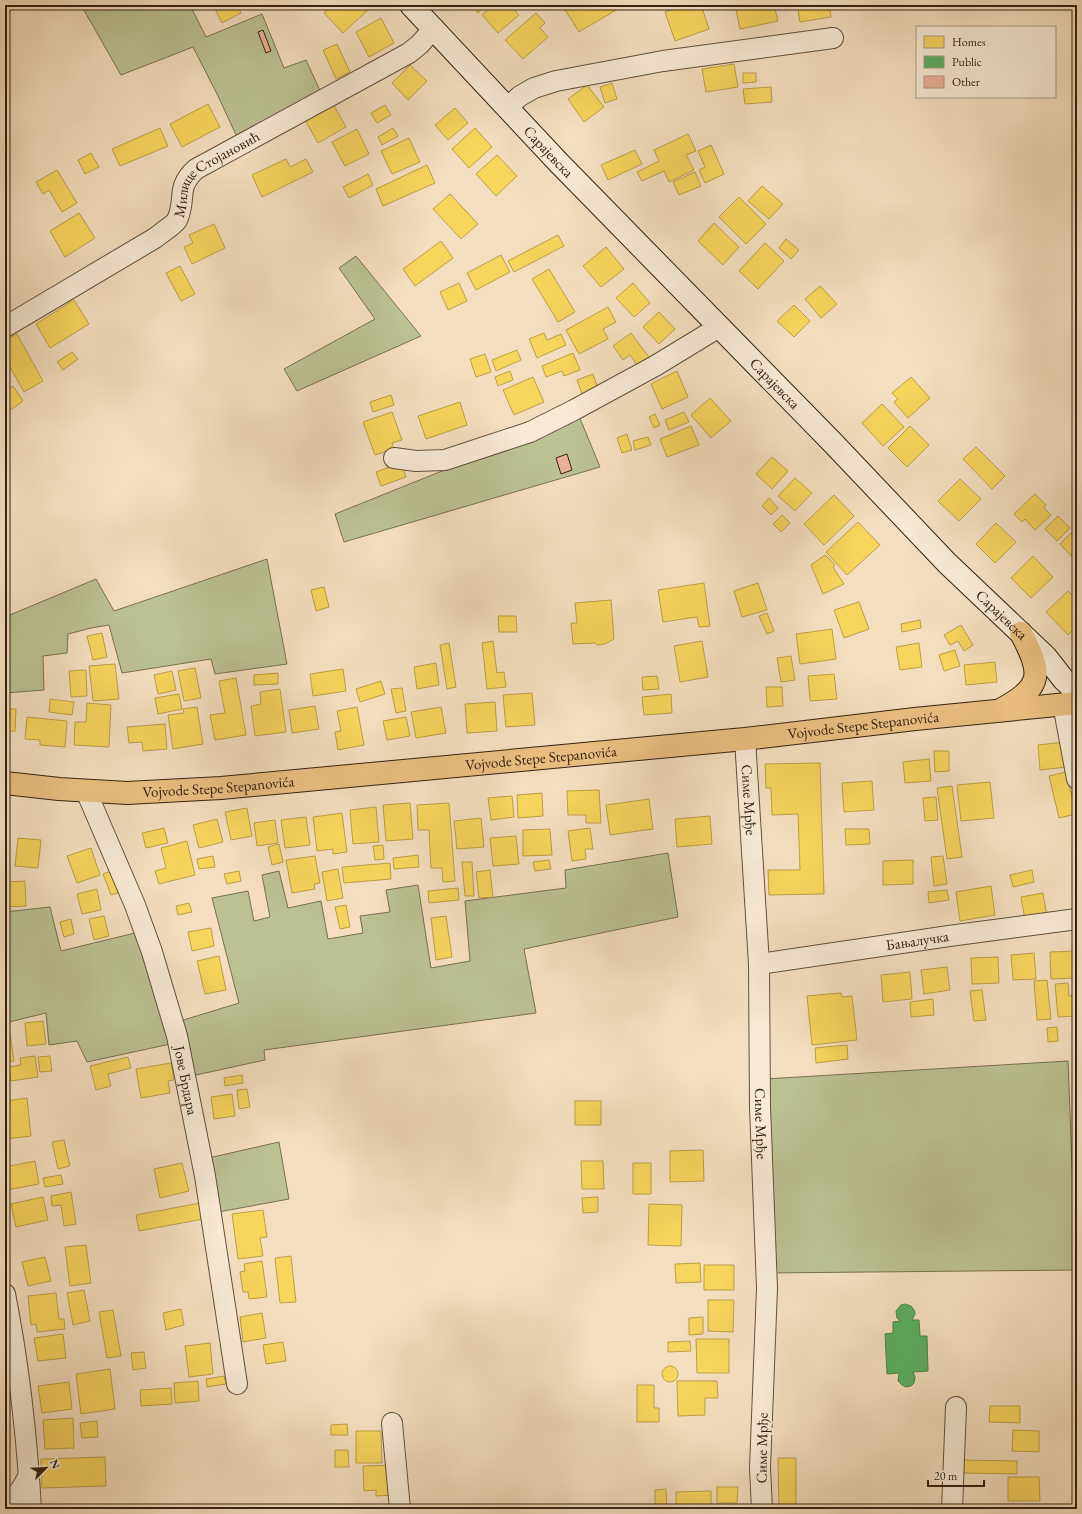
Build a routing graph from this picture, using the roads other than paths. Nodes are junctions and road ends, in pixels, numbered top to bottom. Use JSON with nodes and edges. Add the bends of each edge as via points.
{"nodes":[{"id":1,"x":410,"y":5,"type":"edge"},
{"id":2,"x":434,"y":28,"type":"junction"},
{"id":3,"x":833,"y":38,"type":"dead end"},
{"id":4,"x":508,"y":107,"type":"junction"},
{"id":5,"x":5,"y":327,"type":"edge"},
{"id":6,"x":719,"y":327,"type":"junction"},
{"id":7,"x":394,"y":458,"type":"dead end"},
{"id":8,"x":1021,"y":633,"type":"junction"},
{"id":9,"x":1046,"y":657,"type":"junction"},
{"id":10,"x":1077,"y":669,"type":"edge"},
{"id":11,"x":1072,"y":700,"type":"edge"},
{"id":12,"x":999,"y":710,"type":"junction"},
{"id":13,"x":744,"y":739,"type":"junction"},
{"id":14,"x":1077,"y":779,"type":"edge"},
{"id":15,"x":5,"y":784,"type":"edge"},
{"id":16,"x":86,"y":791,"type":"junction"},
{"id":17,"x":1077,"y":919,"type":"edge"},
{"id":18,"x":759,"y":964,"type":"junction"},
{"id":19,"x":5,"y":1294,"type":"edge"},
{"id":20,"x":237,"y":1384,"type":"dead end"},
{"id":21,"x":956,"y":1407,"type":"dead end"},
{"id":22,"x":392,"y":1423,"type":"dead end"},
{"id":23,"x":29,"y":1475,"type":"junction"},
{"id":24,"x":5,"y":1502,"type":"edge"},
{"id":25,"x":31,"y":1509,"type":"edge"},
{"id":26,"x":400,"y":1509,"type":"edge"},
{"id":27,"x":762,"y":1509,"type":"edge"},
{"id":28,"x":952,"y":1509,"type":"edge"}],
"edges":[{"from":1,"to":2,"type":"main road","name":"Сарајевска"},
{"from":2,"to":4,"type":"main road","name":"Сарајевска"},
{"from":2,"to":5,"type":"street","name":"Милице Стојановић","via":[[409,53],[196,169],[188,176],[183,186],[176,221],[155,238]]},
{"from":3,"to":4,"type":"street","via":[[663,61],[556,81],[534,88]]},
{"from":4,"to":6,"type":"main road","name":"Сарајевска"},
{"from":6,"to":7,"type":"street","via":[[655,366],[530,432],[445,460],[416,461]]},
{"from":6,"to":8,"type":"main road","name":"Сарајевска","via":[[947,563]]},
{"from":8,"to":9,"type":"main road","name":"Сарајевска"},
{"from":8,"to":12,"type":"main road","via":[[1035,665],[1034,683],[1018,700]]},
{"from":9,"to":10,"type":"main road"},
{"from":9,"to":11,"type":"main road","via":[[1064,680]]},
{"from":11,"to":12,"type":"main road","name":"Vojvode Stepe Stepanovića"},
{"from":11,"to":14,"type":"street"},
{"from":12,"to":13,"type":"main road","name":"Vojvode Stepe Stepanovića"},
{"from":13,"to":16,"type":"main road","name":"Vojvode Stepe Stepanovića","via":[[221,788],[128,793]]},
{"from":13,"to":18,"type":"street","name":"Симе Мрђе"},
{"from":15,"to":16,"type":"main road","name":"Vojvode Stepe Stepanovića"},
{"from":16,"to":20,"type":"street","name":"Јове Брдара","via":[[135,905],[177,1036],[205,1176]]},
{"from":17,"to":18,"type":"street","name":"Бањалучка"},
{"from":18,"to":27,"type":"street","name":"Симе Мрђе","via":[[760,1107],[767,1288],[760,1468]]},
{"from":19,"to":23,"type":"street","via":[[14,1339]]},
{"from":21,"to":28,"type":"street"},
{"from":22,"to":26,"type":"street"},
{"from":23,"to":24,"type":"street","via":[[20,1492],[11,1501]]},
{"from":23,"to":25,"type":"street"}]}
